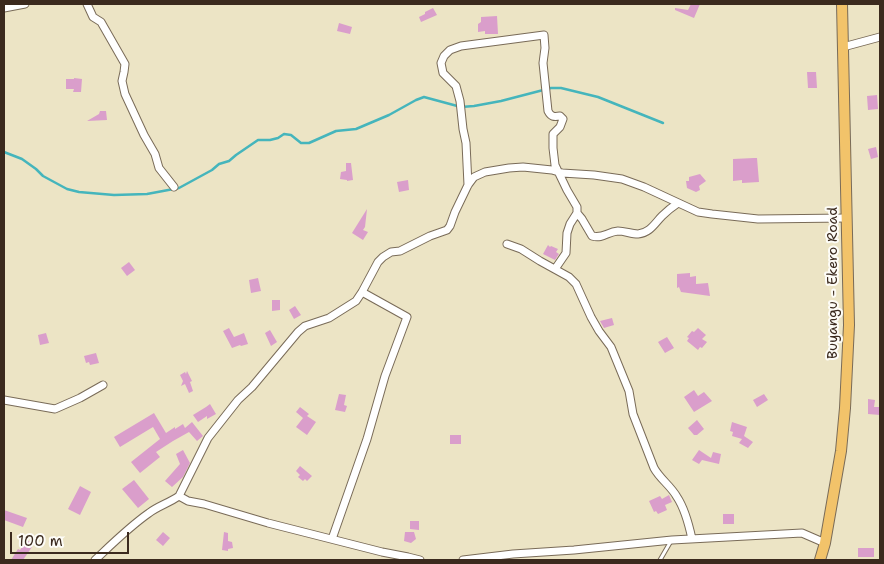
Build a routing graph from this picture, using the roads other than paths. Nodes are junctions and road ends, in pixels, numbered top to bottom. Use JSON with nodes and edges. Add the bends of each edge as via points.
{"nodes":[{"id":1,"x":25,"y":4,"type":"edge"},
{"id":2,"x":87,"y":4,"type":"edge"},
{"id":3,"x":842,"y":4,"type":"edge"},
{"id":4,"x":4,"y":8,"type":"edge"},
{"id":5,"x":880,"y":37,"type":"edge"},
{"id":6,"x":843,"y":47,"type":"junction"},
{"id":7,"x":557,"y":172,"type":"junction"},
{"id":8,"x":468,"y":184,"type":"junction"},
{"id":9,"x":174,"y":187,"type":"dead end"},
{"id":10,"x":678,"y":203,"type":"junction"},
{"id":11,"x":577,"y":213,"type":"junction"},
{"id":12,"x":847,"y":218,"type":"junction"},
{"id":13,"x":507,"y":244,"type":"dead end"},
{"id":14,"x":555,"y":269,"type":"junction"},
{"id":15,"x":362,"y":292,"type":"junction"},
{"id":16,"x":103,"y":385,"type":"dead end"},
{"id":17,"x":4,"y":400,"type":"edge"},
{"id":18,"x":179,"y":496,"type":"junction"},
{"id":19,"x":332,"y":539,"type":"junction"},
{"id":20,"x":692,"y":539,"type":"junction"},
{"id":21,"x":672,"y":540,"type":"junction"},
{"id":22,"x":824,"y":543,"type":"junction"},
{"id":23,"x":96,"y":560,"type":"edge"},
{"id":24,"x":420,"y":560,"type":"edge"},
{"id":25,"x":463,"y":560,"type":"edge"},
{"id":26,"x":660,"y":560,"type":"edge"},
{"id":27,"x":820,"y":560,"type":"edge"}],
"edges":[{"from":1,"to":4,"type":"street"},
{"from":2,"to":9,"type":"street","via":[[125,64],[122,81],[125,94],[159,168]]},
{"from":3,"to":6,"type":"main road","name":"Buyangu - Ekero Road"},
{"from":5,"to":6,"type":"street"},
{"from":6,"to":12,"type":"main road","name":"Buyangu - Ekero Road"},
{"from":7,"to":8,"type":"street","via":[[509,168],[482,173]]},
{"from":7,"to":8,"type":"street","via":[[552,141],[563,119],[548,112],[544,35],[461,46],[450,50],[441,63],[443,73],[456,86],[460,101]]},
{"from":7,"to":10,"type":"street","via":[[622,179]]},
{"from":7,"to":11,"type":"street","via":[[577,207]]},
{"from":8,"to":15,"type":"street","via":[[447,230],[383,257]]},
{"from":10,"to":11,"type":"street","via":[[657,224],[636,234],[619,231],[592,236]]},
{"from":10,"to":12,"type":"street","via":[[698,212],[758,218]]},
{"from":11,"to":14,"type":"street","via":[[567,233],[566,253]]},
{"from":12,"to":22,"type":"main road","name":"Buyangu - Ekero Road","via":[[849,325],[845,408],[841,451]]},
{"from":13,"to":14,"type":"street","via":[[522,248]]},
{"from":14,"to":20,"type":"street","via":[[576,284],[610,347],[629,390],[633,414],[654,468],[678,497]]},
{"from":15,"to":18,"type":"street","via":[[356,301],[329,318],[305,326],[291,339],[208,438]]},
{"from":15,"to":19,"type":"street","via":[[407,317]]},
{"from":16,"to":17,"type":"street","via":[[55,409]]},
{"from":18,"to":19,"type":"street"},
{"from":18,"to":23,"type":"street","via":[[146,515]]},
{"from":19,"to":24,"type":"street"},
{"from":20,"to":21,"type":"street"},
{"from":20,"to":22,"type":"street","via":[[802,533]]},
{"from":21,"to":25,"type":"street"},
{"from":21,"to":26,"type":"lane"},
{"from":22,"to":27,"type":"main road","name":"Buyangu - Ekero Road"}]}
